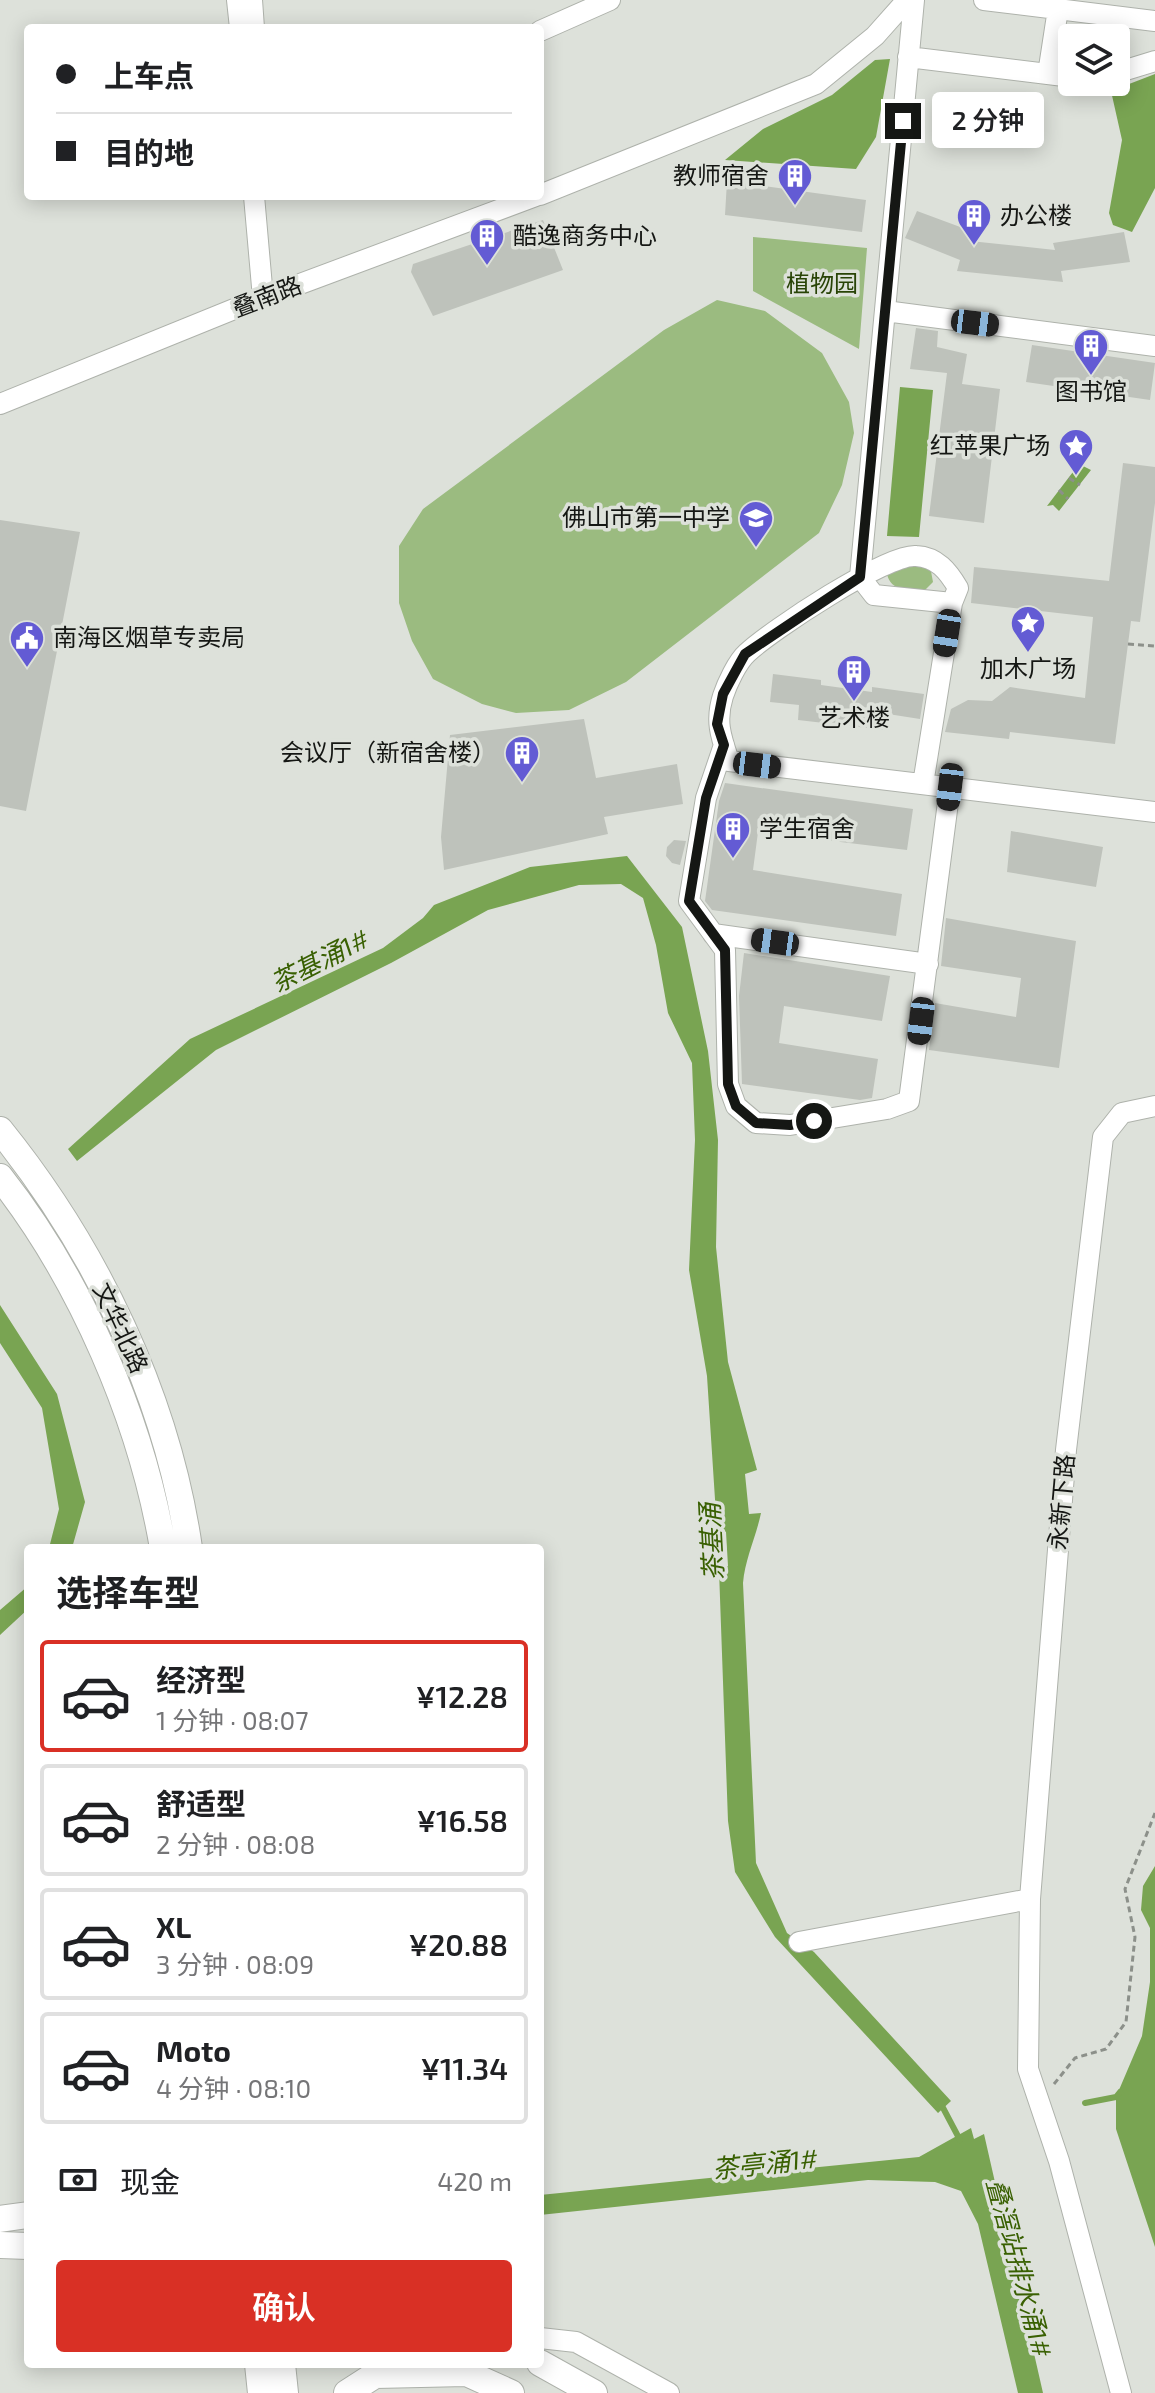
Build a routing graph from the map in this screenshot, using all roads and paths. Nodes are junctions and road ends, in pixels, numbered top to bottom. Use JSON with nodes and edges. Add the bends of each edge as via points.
{"nodes":[{"id":1,"x":237,"y":0,"type":"edge"},
{"id":2,"x":252,"y":0,"type":"edge"},
{"id":3,"x":610,"y":0,"type":"edge"},
{"id":4,"x":907,"y":0,"type":"edge"},
{"id":5,"x":914,"y":0,"type":"edge"},
{"id":6,"x":984,"y":0,"type":"edge"},
{"id":7,"x":1058,"y":9,"type":"junction"},
{"id":8,"x":1155,"y":21,"type":"edge"},
{"id":9,"x":240,"y":24,"type":"edge"},
{"id":10,"x":254,"y":24,"type":"edge"},
{"id":11,"x":544,"y":29,"type":"edge"},
{"id":12,"x":908,"y":57,"type":"junction"},
{"id":13,"x":1155,"y":61,"type":"edge"},
{"id":14,"x":1130,"y":69,"type":"edge"},
{"id":15,"x":1048,"y":74,"type":"junction"},
{"id":16,"x":1058,"y":75,"type":"edge"},
{"id":17,"x":544,"y":193,"type":"edge"},
{"id":18,"x":254,"y":200,"type":"edge"},
{"id":19,"x":525,"y":200,"type":"edge"},
{"id":20,"x":263,"y":298,"type":"junction"},
{"id":21,"x":885,"y":311,"type":"junction"},
{"id":22,"x":1155,"y":346,"type":"edge"},
{"id":23,"x":0,"y":404,"type":"edge"},
{"id":24,"x":1069,"y":478,"type":"dead end"},
{"id":25,"x":1080,"y":485,"type":"dead end"},
{"id":26,"x":1059,"y":490,"type":"dead end"},
{"id":27,"x":1068,"y":499,"type":"dead end"},
{"id":28,"x":860,"y":577,"type":"junction"},
{"id":29,"x":952,"y":603,"type":"junction"},
{"id":30,"x":1128,"y":644,"type":"dead end"},
{"id":31,"x":1155,"y":646,"type":"edge"},
{"id":32,"x":724,"y":745,"type":"junction"},
{"id":33,"x":923,"y":784,"type":"junction"},
{"id":34,"x":950,"y":787,"type":"junction"},
{"id":35,"x":1155,"y":812,"type":"edge"},
{"id":36,"x":713,"y":934,"type":"junction"},
{"id":37,"x":928,"y":964,"type":"junction"},
{"id":38,"x":1155,"y":1106,"type":"edge"},
{"id":39,"x":0,"y":1130,"type":"edge"},
{"id":40,"x":0,"y":1177,"type":"edge"},
{"id":41,"x":162,"y":1544,"type":"edge"},
{"id":42,"x":188,"y":1544,"type":"edge"},
{"id":43,"x":1155,"y":1813,"type":"edge"},
{"id":44,"x":1030,"y":1899,"type":"junction"},
{"id":45,"x":799,"y":1942,"type":"dead end"},
{"id":46,"x":1039,"y":2103,"type":"junction"},
{"id":47,"x":24,"y":2216,"type":"edge"},
{"id":48,"x":0,"y":2219,"type":"edge"},
{"id":49,"x":0,"y":2245,"type":"edge"},
{"id":50,"x":24,"y":2246,"type":"edge"},
{"id":51,"x":544,"y":2338,"type":"edge"},
{"id":52,"x":258,"y":2368,"type":"edge"},
{"id":53,"x":282,"y":2368,"type":"edge"},
{"id":54,"x":550,"y":2369,"type":"edge"},
{"id":55,"x":471,"y":2377,"type":"edge"},
{"id":56,"x":261,"y":2393,"type":"edge"},
{"id":57,"x":285,"y":2393,"type":"edge"},
{"id":58,"x":347,"y":2393,"type":"edge"},
{"id":59,"x":511,"y":2393,"type":"edge"},
{"id":60,"x":594,"y":2393,"type":"edge"},
{"id":61,"x":669,"y":2393,"type":"edge"},
{"id":62,"x":1121,"y":2393,"type":"edge"}],
"edges":[{"from":1,"to":9,"type":"street"},
{"from":2,"to":10,"type":"street"},
{"from":3,"to":11,"type":"street"},
{"from":4,"to":17,"type":"street","name":"叠南路","via":[[875,36],[816,84]]},
{"from":5,"to":12,"type":"street"},
{"from":6,"to":7,"type":"street"},
{"from":7,"to":8,"type":"street"},
{"from":7,"to":15,"type":"street"},
{"from":12,"to":15,"type":"street"},
{"from":12,"to":21,"type":"street"},
{"from":13,"to":14,"type":"street"},
{"from":15,"to":16,"type":"street"},
{"from":18,"to":20,"type":"street"},
{"from":19,"to":20,"type":"street","name":"叠南路"},
{"from":20,"to":23,"type":"street","name":"叠南路"},
{"from":21,"to":22,"type":"street"},
{"from":21,"to":28,"type":"street"},
{"from":24,"to":25,"type":"path"},
{"from":26,"to":27,"type":"path"},
{"from":28,"to":29,"type":"street","via":[[874,595]]},
{"from":28,"to":29,"type":"street","via":[[895,558],[934,559],[958,588]]},
{"from":28,"to":32,"type":"street","via":[[745,654],[723,694],[717,724]]},
{"from":29,"to":33,"type":"street"},
{"from":30,"to":31,"type":"path"},
{"from":32,"to":33,"type":"street","via":[[729,761]]},
{"from":32,"to":36,"type":"street","via":[[706,798],[689,901]]},
{"from":33,"to":34,"type":"street"},
{"from":34,"to":35,"type":"street"},
{"from":34,"to":37,"type":"street"},
{"from":36,"to":37,"type":"street"},
{"from":36,"to":37,"type":"street","via":[[725,950],[728,1084],[736,1106],[756,1123],[790,1125],[909,1101]]},
{"from":38,"to":44,"type":"street","name":"永新下路","via":[[1122,1113],[1103,1137],[1070,1418]]},
{"from":39,"to":42,"type":"main road","name":"文华北路","via":[[40,1180],[83,1250],[139,1362],[173,1472]]},
{"from":40,"to":41,"type":"main road","name":"文华北路","via":[[57,1264],[115,1377],[148,1478]]},
{"from":43,"to":46,"type":"path","via":[[1125,1889],[1135,1937],[1126,2022],[1106,2049],[1075,2058]]},
{"from":44,"to":45,"type":"street"},
{"from":44,"to":46,"type":"street","name":"永新下路","via":[[1028,2069]]},
{"from":46,"to":62,"type":"street","name":"永新下路"},
{"from":47,"to":48,"type":"main road"},
{"from":49,"to":50,"type":"main road"},
{"from":51,"to":61,"type":"street","via":[[576,2342]]},
{"from":52,"to":56,"type":"main road"},
{"from":53,"to":57,"type":"main road"},
{"from":54,"to":60,"type":"main road"},
{"from":55,"to":58,"type":"main road","via":[[375,2375]]},
{"from":55,"to":59,"type":"main road"}]}
